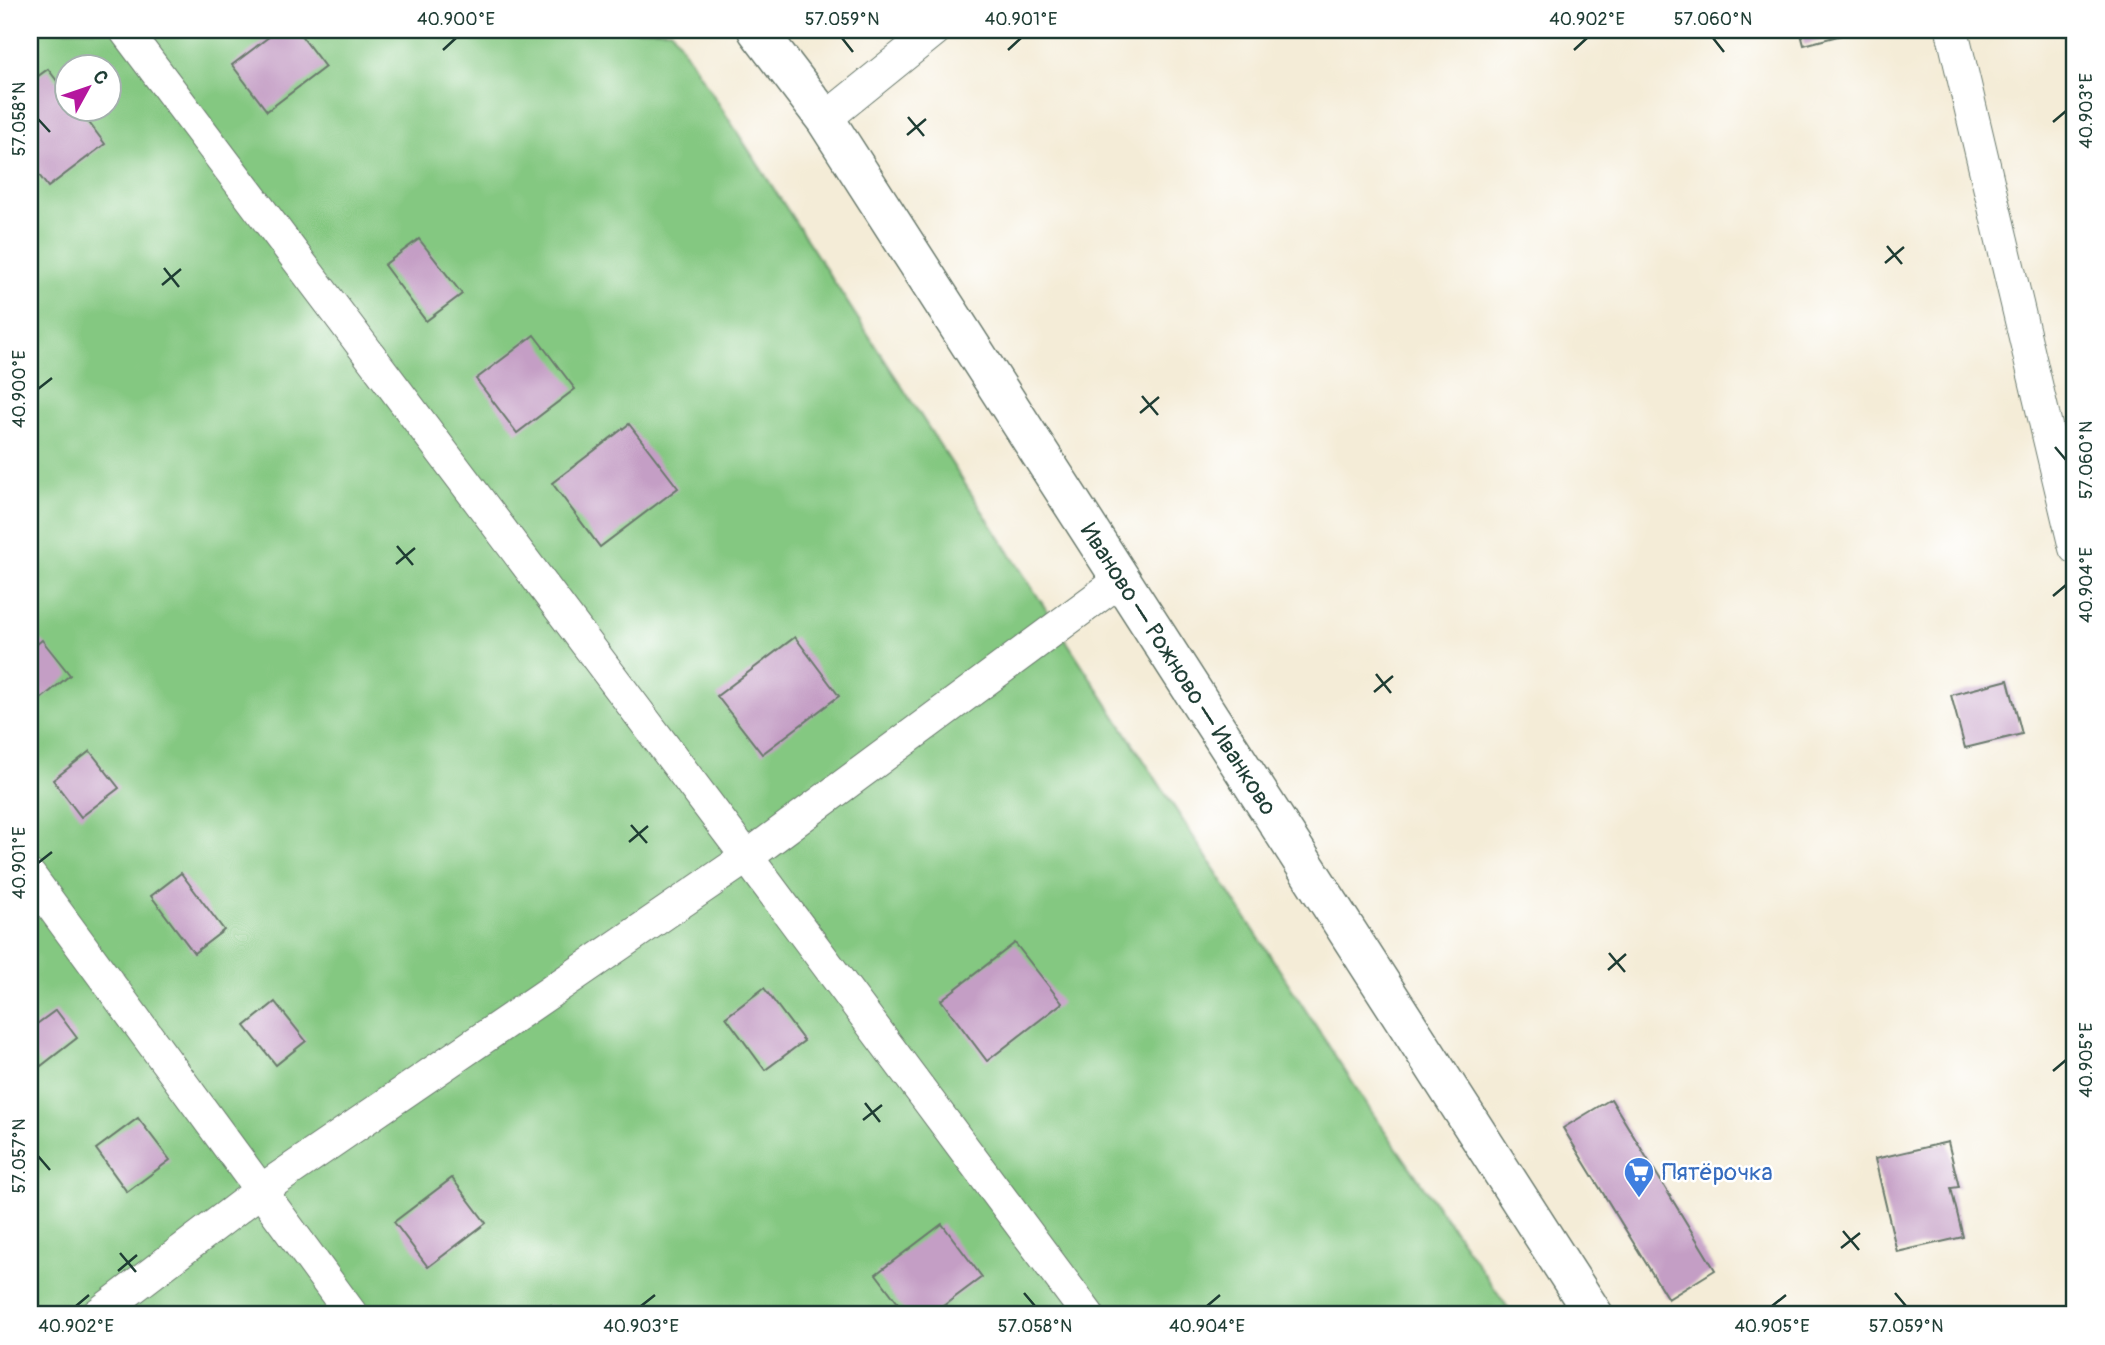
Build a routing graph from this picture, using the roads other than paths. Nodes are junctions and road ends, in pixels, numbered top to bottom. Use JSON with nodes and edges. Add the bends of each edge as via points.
{"nodes":[{"id":1,"x":125,"y":30,"type":"edge"},
{"id":2,"x":757,"y":30,"type":"edge"},
{"id":3,"x":935,"y":30,"type":"edge"},
{"id":4,"x":1952,"y":30,"type":"edge"},
{"id":5,"x":825,"y":119,"type":"junction"},
{"id":6,"x":2075,"y":548,"type":"edge"},
{"id":7,"x":1122,"y":579,"type":"junction"},
{"id":8,"x":747,"y":857,"type":"junction"},
{"id":9,"x":30,"y":876,"type":"edge"},
{"id":10,"x":260,"y":1192,"type":"junction"},
{"id":11,"x":97,"y":1315,"type":"edge"},
{"id":12,"x":352,"y":1315,"type":"edge"},
{"id":13,"x":1087,"y":1315,"type":"edge"},
{"id":14,"x":1594,"y":1315,"type":"edge"}],
"edges":[{"from":1,"to":8,"type":"street"},
{"from":2,"to":5,"type":"street","name":"Иваново — Рожново — Иванково"},
{"from":3,"to":5,"type":"street"},
{"from":4,"to":6,"type":"street"},
{"from":5,"to":7,"type":"street","name":"Иваново — Рожново — Иванково"},
{"from":7,"to":8,"type":"street"},
{"from":7,"to":14,"type":"street","name":"Иваново — Рожново — Иванково"},
{"from":8,"to":10,"type":"street"},
{"from":8,"to":13,"type":"street"},
{"from":9,"to":10,"type":"street"},
{"from":10,"to":11,"type":"street"},
{"from":10,"to":12,"type":"street"}]}
